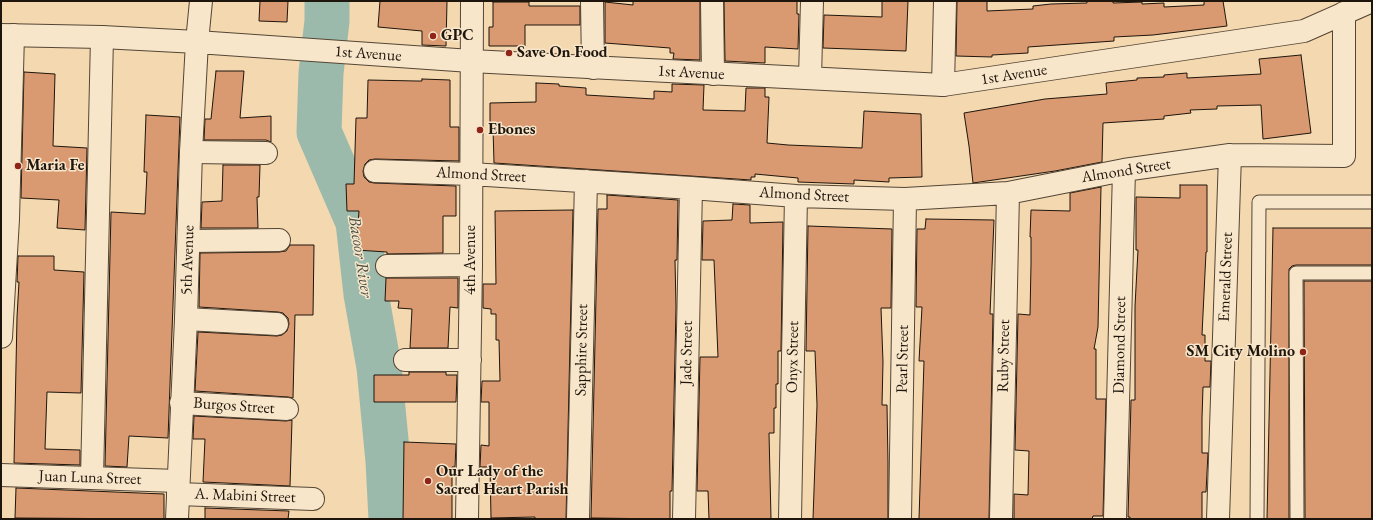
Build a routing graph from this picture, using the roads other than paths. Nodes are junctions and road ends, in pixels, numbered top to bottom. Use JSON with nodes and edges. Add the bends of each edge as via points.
{"nodes":[{"id":1,"x":201,"y":1,"type":"edge"},
{"id":2,"x":472,"y":1,"type":"edge"},
{"id":3,"x":592,"y":1,"type":"edge"},
{"id":4,"x":712,"y":1,"type":"edge"},
{"id":5,"x":812,"y":1,"type":"edge"},
{"id":6,"x":945,"y":1,"type":"edge"},
{"id":7,"x":1372,"y":1,"type":"edge"},
{"id":8,"x":1344,"y":13,"type":"junction"},
{"id":9,"x":7,"y":35,"type":"edge"},
{"id":10,"x":102,"y":37,"type":"junction"},
{"id":11,"x":196,"y":42,"type":"junction"},
{"id":12,"x":471,"y":61,"type":"junction"},
{"id":13,"x":593,"y":68,"type":"junction"},
{"id":14,"x":713,"y":74,"type":"junction"},
{"id":15,"x":810,"y":78,"type":"junction"},
{"id":16,"x":944,"y":85,"type":"junction"},
{"id":17,"x":5,"y":130,"type":"edge"},
{"id":18,"x":191,"y":152,"type":"junction"},
{"id":19,"x":266,"y":153,"type":"dead end"},
{"id":20,"x":1230,"y":155,"type":"junction"},
{"id":21,"x":1124,"y":170,"type":"junction"},
{"id":22,"x":375,"y":171,"type":"dead end"},
{"id":23,"x":471,"y":174,"type":"junction"},
{"id":24,"x":586,"y":181,"type":"junction"},
{"id":25,"x":691,"y":188,"type":"junction"},
{"id":26,"x":1008,"y":192,"type":"junction"},
{"id":27,"x":796,"y":196,"type":"junction"},
{"id":28,"x":905,"y":199,"type":"junction"},
{"id":29,"x":1372,"y":202,"type":"edge"},
{"id":30,"x":4,"y":219,"type":"edge"},
{"id":31,"x":279,"y":240,"type":"dead end"},
{"id":32,"x":189,"y":241,"type":"junction"},
{"id":33,"x":471,"y":265,"type":"junction"},
{"id":34,"x":387,"y":266,"type":"dead end"},
{"id":35,"x":1372,"y":273,"type":"edge"},
{"id":36,"x":2,"y":306,"type":"edge"},
{"id":37,"x":186,"y":320,"type":"junction"},
{"id":38,"x":277,"y":324,"type":"dead end"},
{"id":39,"x":1,"y":337,"type":"edge"},
{"id":40,"x":405,"y":360,"type":"dead end"},
{"id":41,"x":470,"y":360,"type":"junction"},
{"id":42,"x":181,"y":403,"type":"junction"},
{"id":43,"x":287,"y":410,"type":"dead end"},
{"id":44,"x":1,"y":475,"type":"edge"},
{"id":45,"x":92,"y":478,"type":"junction"},
{"id":46,"x":178,"y":488,"type":"junction"},
{"id":47,"x":313,"y":499,"type":"dead end"},
{"id":48,"x":177,"y":519,"type":"edge"},
{"id":49,"x":467,"y":519,"type":"edge"},
{"id":50,"x":578,"y":519,"type":"edge"},
{"id":51,"x":684,"y":519,"type":"edge"},
{"id":52,"x":790,"y":519,"type":"edge"},
{"id":53,"x":900,"y":519,"type":"edge"},
{"id":54,"x":1001,"y":519,"type":"edge"},
{"id":55,"x":1115,"y":519,"type":"edge"},
{"id":56,"x":1218,"y":519,"type":"edge"},
{"id":57,"x":1257,"y":519,"type":"edge"},
{"id":58,"x":1297,"y":519,"type":"edge"}],
"edges":[{"from":1,"to":11,"type":"street","name":"5th Avenue"},
{"from":2,"to":12,"type":"street","name":"4th Avenue"},
{"from":3,"to":13,"type":"street"},
{"from":4,"to":14,"type":"street"},
{"from":5,"to":15,"type":"street"},
{"from":6,"to":16,"type":"street"},
{"from":7,"to":8,"type":"street","name":"1st Avenue"},
{"from":8,"to":16,"type":"street","name":"1st Avenue","via":[[1304,31]]},
{"from":8,"to":20,"type":"street","name":"Almond Street","via":[[1344,156]]},
{"from":9,"to":10,"type":"street","name":"1st Avenue"},
{"from":9,"to":17,"type":"street"},
{"from":10,"to":11,"type":"street","name":"1st Avenue"},
{"from":10,"to":45,"type":"street"},
{"from":11,"to":12,"type":"street","name":"1st Avenue"},
{"from":11,"to":18,"type":"street","name":"5th Avenue"},
{"from":12,"to":13,"type":"street","name":"1st Avenue"},
{"from":12,"to":23,"type":"street","name":"4th Avenue"},
{"from":13,"to":14,"type":"street","name":"1st Avenue"},
{"from":14,"to":15,"type":"street","name":"1st Avenue"},
{"from":15,"to":16,"type":"street","name":"1st Avenue"},
{"from":17,"to":30,"type":"street"},
{"from":18,"to":19,"type":"street"},
{"from":18,"to":32,"type":"street","name":"5th Avenue"},
{"from":20,"to":21,"type":"street","name":"Almond Street"},
{"from":20,"to":56,"type":"street","name":"Emerald Street"},
{"from":21,"to":26,"type":"street","name":"Almond Street"},
{"from":21,"to":55,"type":"street","name":"Diamond Street"},
{"from":22,"to":23,"type":"street","name":"Almond Street"},
{"from":23,"to":24,"type":"street","name":"Almond Street"},
{"from":23,"to":33,"type":"street","name":"4th Avenue"},
{"from":24,"to":25,"type":"street","name":"Almond Street"},
{"from":24,"to":50,"type":"street","name":"Sapphire Street"},
{"from":25,"to":27,"type":"street","name":"Almond Street"},
{"from":25,"to":51,"type":"street","name":"Jade Street"},
{"from":26,"to":28,"type":"street","name":"Almond Street"},
{"from":26,"to":54,"type":"street","name":"Ruby Street"},
{"from":27,"to":28,"type":"street","name":"Almond Street"},
{"from":27,"to":52,"type":"street","name":"Onyx Street"},
{"from":28,"to":53,"type":"street","name":"Pearl Street"},
{"from":29,"to":57,"type":"lane","via":[[1259,202]]},
{"from":30,"to":36,"type":"street"},
{"from":31,"to":32,"type":"street"},
{"from":32,"to":37,"type":"street","name":"5th Avenue"},
{"from":33,"to":34,"type":"street"},
{"from":33,"to":41,"type":"street","name":"4th Avenue"},
{"from":35,"to":58,"type":"lane","via":[[1296,273]]},
{"from":36,"to":39,"type":"street"},
{"from":37,"to":38,"type":"street"},
{"from":37,"to":42,"type":"street","name":"5th Avenue"},
{"from":40,"to":41,"type":"street"},
{"from":41,"to":49,"type":"street","name":"4th Avenue"},
{"from":42,"to":43,"type":"street","name":"Burgos Street"},
{"from":42,"to":46,"type":"street","name":"5th Avenue"},
{"from":44,"to":45,"type":"street","name":"Juan Luna Street"},
{"from":45,"to":46,"type":"street","name":"Juan Luna Street"},
{"from":46,"to":47,"type":"street","name":"A. Mabini Street"},
{"from":46,"to":48,"type":"street","name":"5th Avenue"}]}
